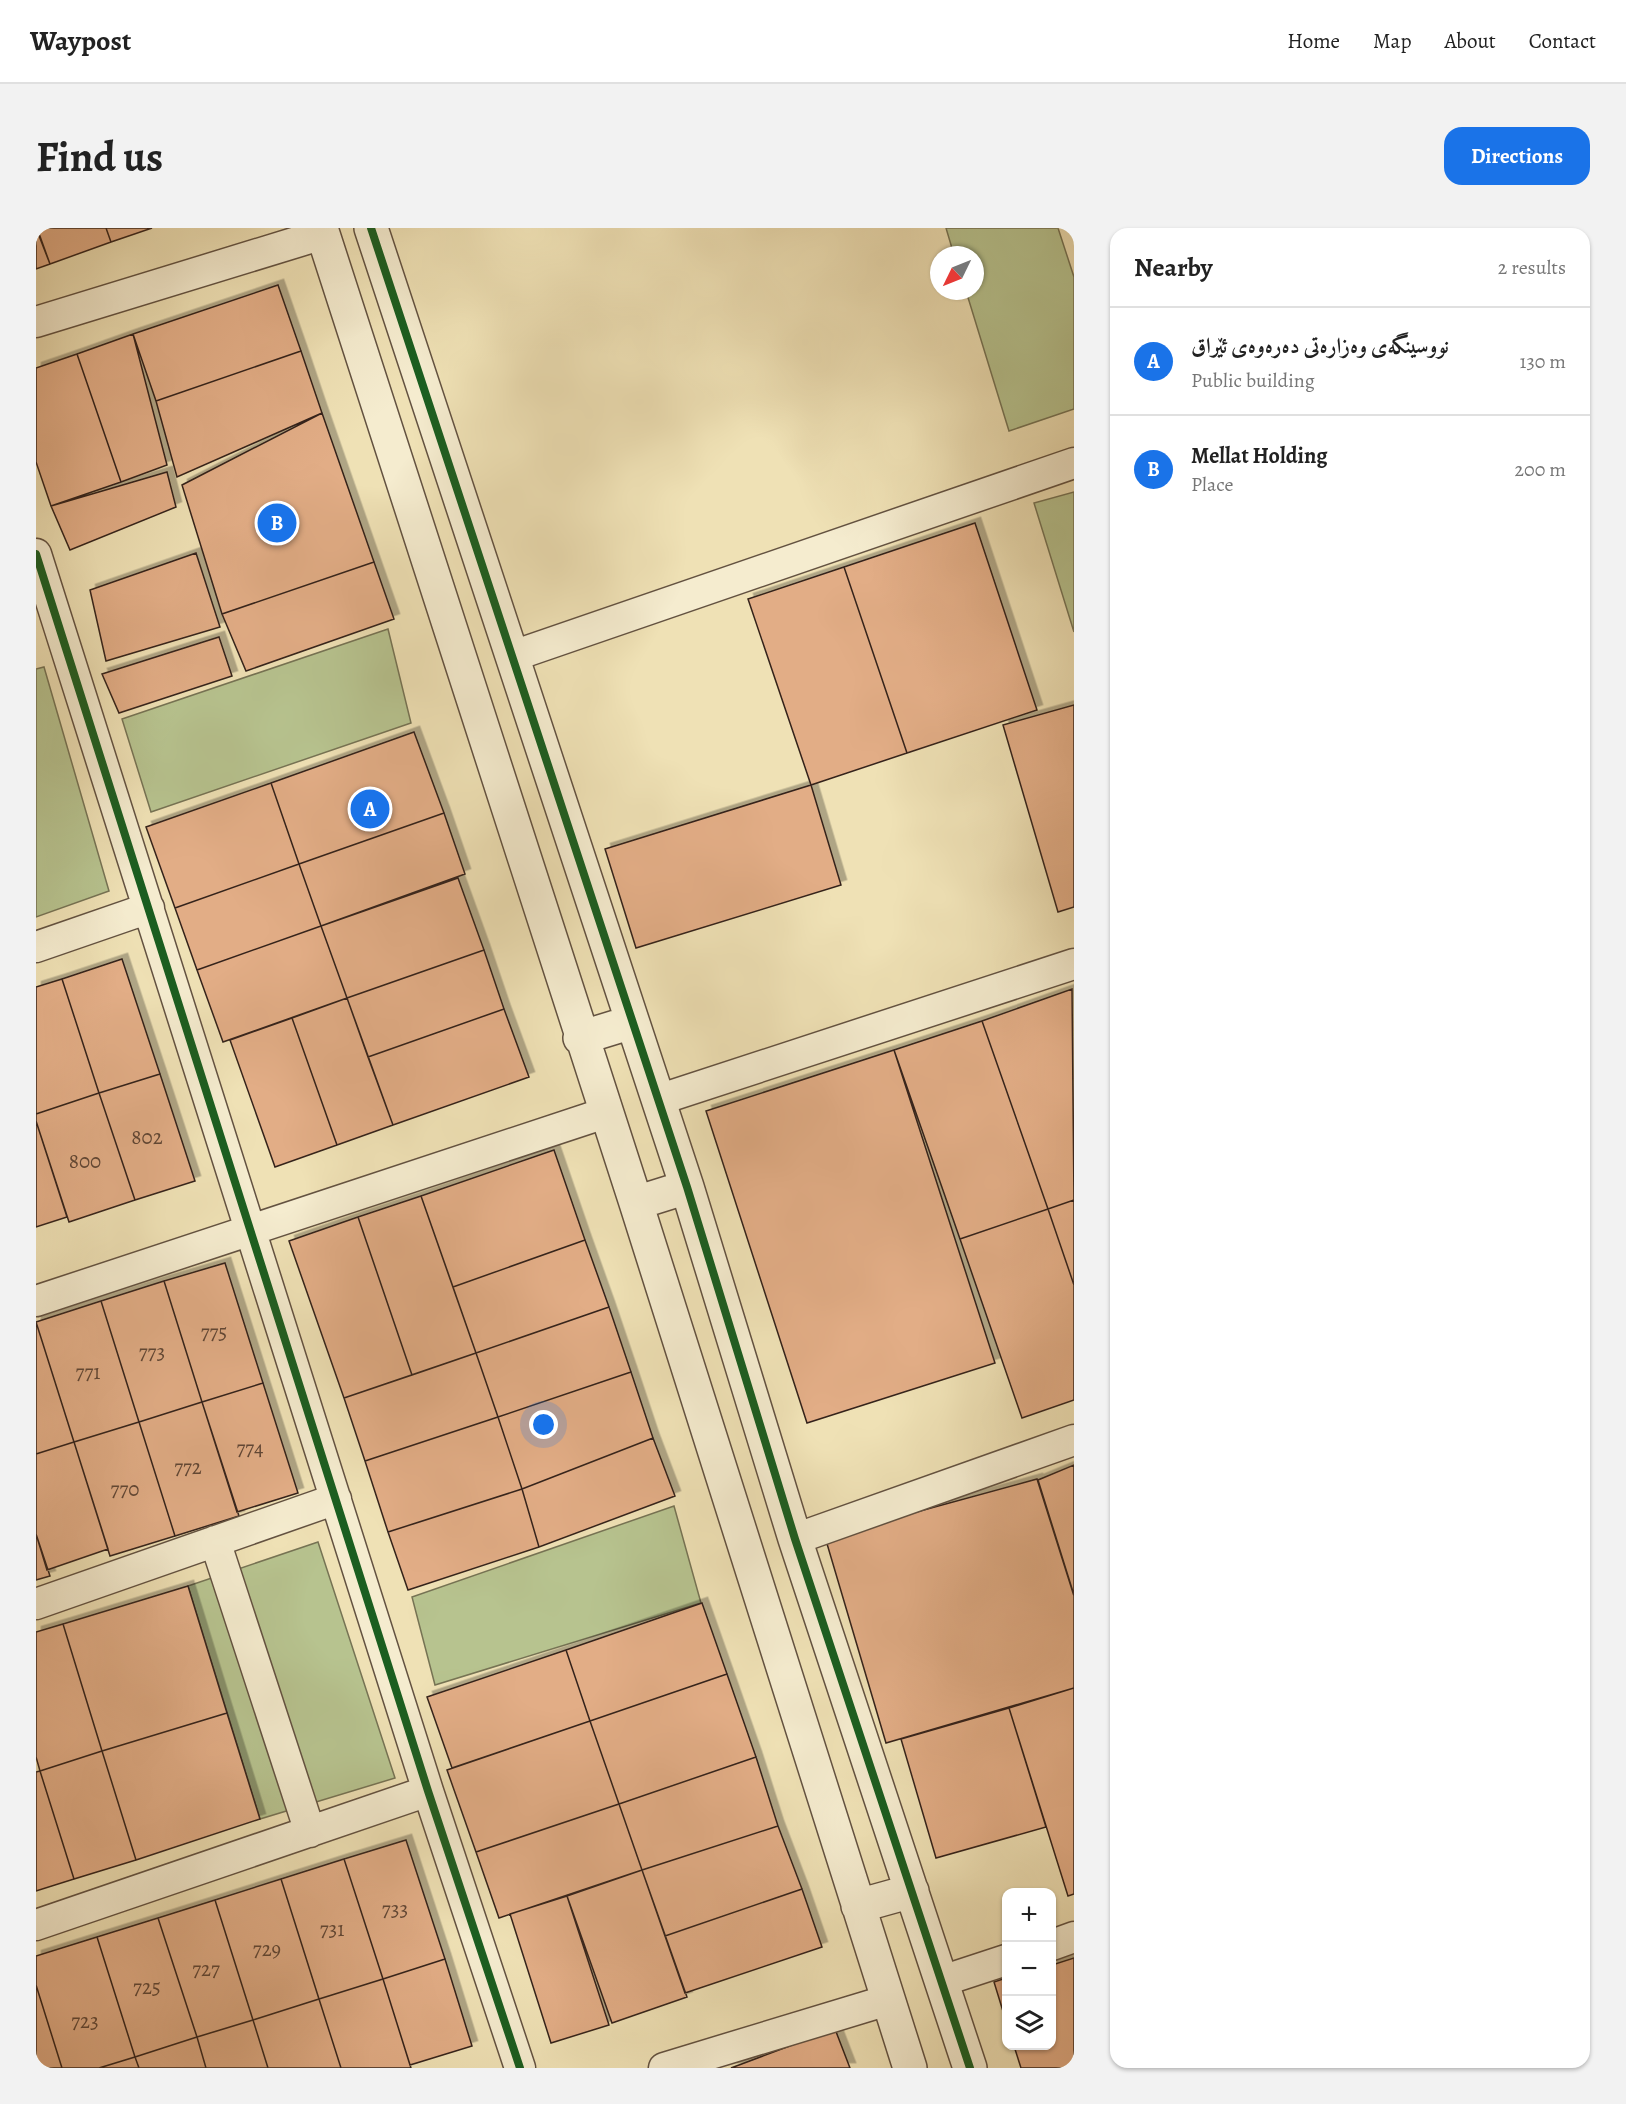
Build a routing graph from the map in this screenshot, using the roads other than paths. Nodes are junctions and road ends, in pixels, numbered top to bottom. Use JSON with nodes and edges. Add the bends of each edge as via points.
{"nodes":[{"id":1,"x":371,"y":228,"type":"edge"},
{"id":2,"x":322,"y":231,"type":"edge"},
{"id":3,"x":36,"y":322,"type":"edge"},
{"id":4,"x":408,"y":338,"type":"junction"},
{"id":5,"x":361,"y":351,"type":"junction"},
{"id":6,"x":1074,"y":463,"type":"edge"},
{"id":7,"x":36,"y":554,"type":"edge"},
{"id":8,"x":47,"y":620,"type":"edge"},
{"id":9,"x":513,"y":656,"type":"junction"},
{"id":10,"x":150,"y":908,"type":"junction"},
{"id":11,"x":36,"y":947,"type":"edge"},
{"id":12,"x":1074,"y":964,"type":"edge"},
{"id":13,"x":632,"y":1022,"type":"junction"},
{"id":14,"x":580,"y":1038,"type":"junction"},
{"id":15,"x":658,"y":1100,"type":"junction"},
{"id":16,"x":605,"y":1113,"type":"junction"},
{"id":17,"x":687,"y":1187,"type":"junction"},
{"id":18,"x":636,"y":1203,"type":"junction"},
{"id":19,"x":251,"y":1232,"type":"junction"},
{"id":20,"x":36,"y":1301,"type":"edge"},
{"id":21,"x":1074,"y":1440,"type":"edge"},
{"id":22,"x":336,"y":1499,"type":"junction"},
{"id":23,"x":795,"y":1539,"type":"junction"},
{"id":24,"x":215,"y":1541,"type":"junction"},
{"id":25,"x":36,"y":1604,"type":"edge"},
{"id":26,"x":428,"y":1791,"type":"junction"},
{"id":27,"x":310,"y":1832,"type":"junction"},
{"id":28,"x":912,"y":1891,"type":"junction"},
{"id":29,"x":858,"y":1906,"type":"junction"},
{"id":30,"x":36,"y":1925,"type":"edge"},
{"id":31,"x":1074,"y":1937,"type":"edge"},
{"id":32,"x":1056,"y":1944,"type":"edge"},
{"id":33,"x":1002,"y":1961,"type":"edge"},
{"id":34,"x":942,"y":1981,"type":"junction"},
{"id":35,"x":888,"y":2000,"type":"junction"},
{"id":36,"x":520,"y":2068,"type":"edge"},
{"id":37,"x":664,"y":2068,"type":"edge"},
{"id":38,"x":909,"y":2068,"type":"edge"},
{"id":39,"x":970,"y":2068,"type":"edge"}],
"edges":[{"from":1,"to":4,"type":"street"},
{"from":2,"to":3,"type":"street"},
{"from":2,"to":5,"type":"street"},
{"from":4,"to":5,"type":"street"},
{"from":4,"to":9,"type":"street"},
{"from":5,"to":14,"type":"street"},
{"from":6,"to":9,"type":"street"},
{"from":7,"to":8,"type":"street"},
{"from":8,"to":10,"type":"street"},
{"from":9,"to":13,"type":"street"},
{"from":10,"to":11,"type":"street"},
{"from":10,"to":19,"type":"street"},
{"from":12,"to":15,"type":"street"},
{"from":13,"to":14,"type":"street"},
{"from":13,"to":15,"type":"street"},
{"from":14,"to":16,"type":"street"},
{"from":15,"to":17,"type":"street"},
{"from":16,"to":18,"type":"street"},
{"from":16,"to":19,"type":"street"},
{"from":17,"to":18,"type":"street"},
{"from":17,"to":23,"type":"street"},
{"from":18,"to":29,"type":"street"},
{"from":19,"to":20,"type":"street"},
{"from":19,"to":22,"type":"street"},
{"from":21,"to":23,"type":"street"},
{"from":22,"to":24,"type":"street"},
{"from":22,"to":26,"type":"street"},
{"from":23,"to":28,"type":"street"},
{"from":24,"to":25,"type":"street"},
{"from":24,"to":27,"type":"street"},
{"from":26,"to":27,"type":"street"},
{"from":26,"to":36,"type":"street"},
{"from":27,"to":30,"type":"street"},
{"from":28,"to":29,"type":"street"},
{"from":28,"to":34,"type":"street"},
{"from":29,"to":35,"type":"street"},
{"from":31,"to":32,"type":"street"},
{"from":33,"to":34,"type":"street"},
{"from":34,"to":39,"type":"street"},
{"from":35,"to":37,"type":"street"},
{"from":35,"to":38,"type":"street"}]}
